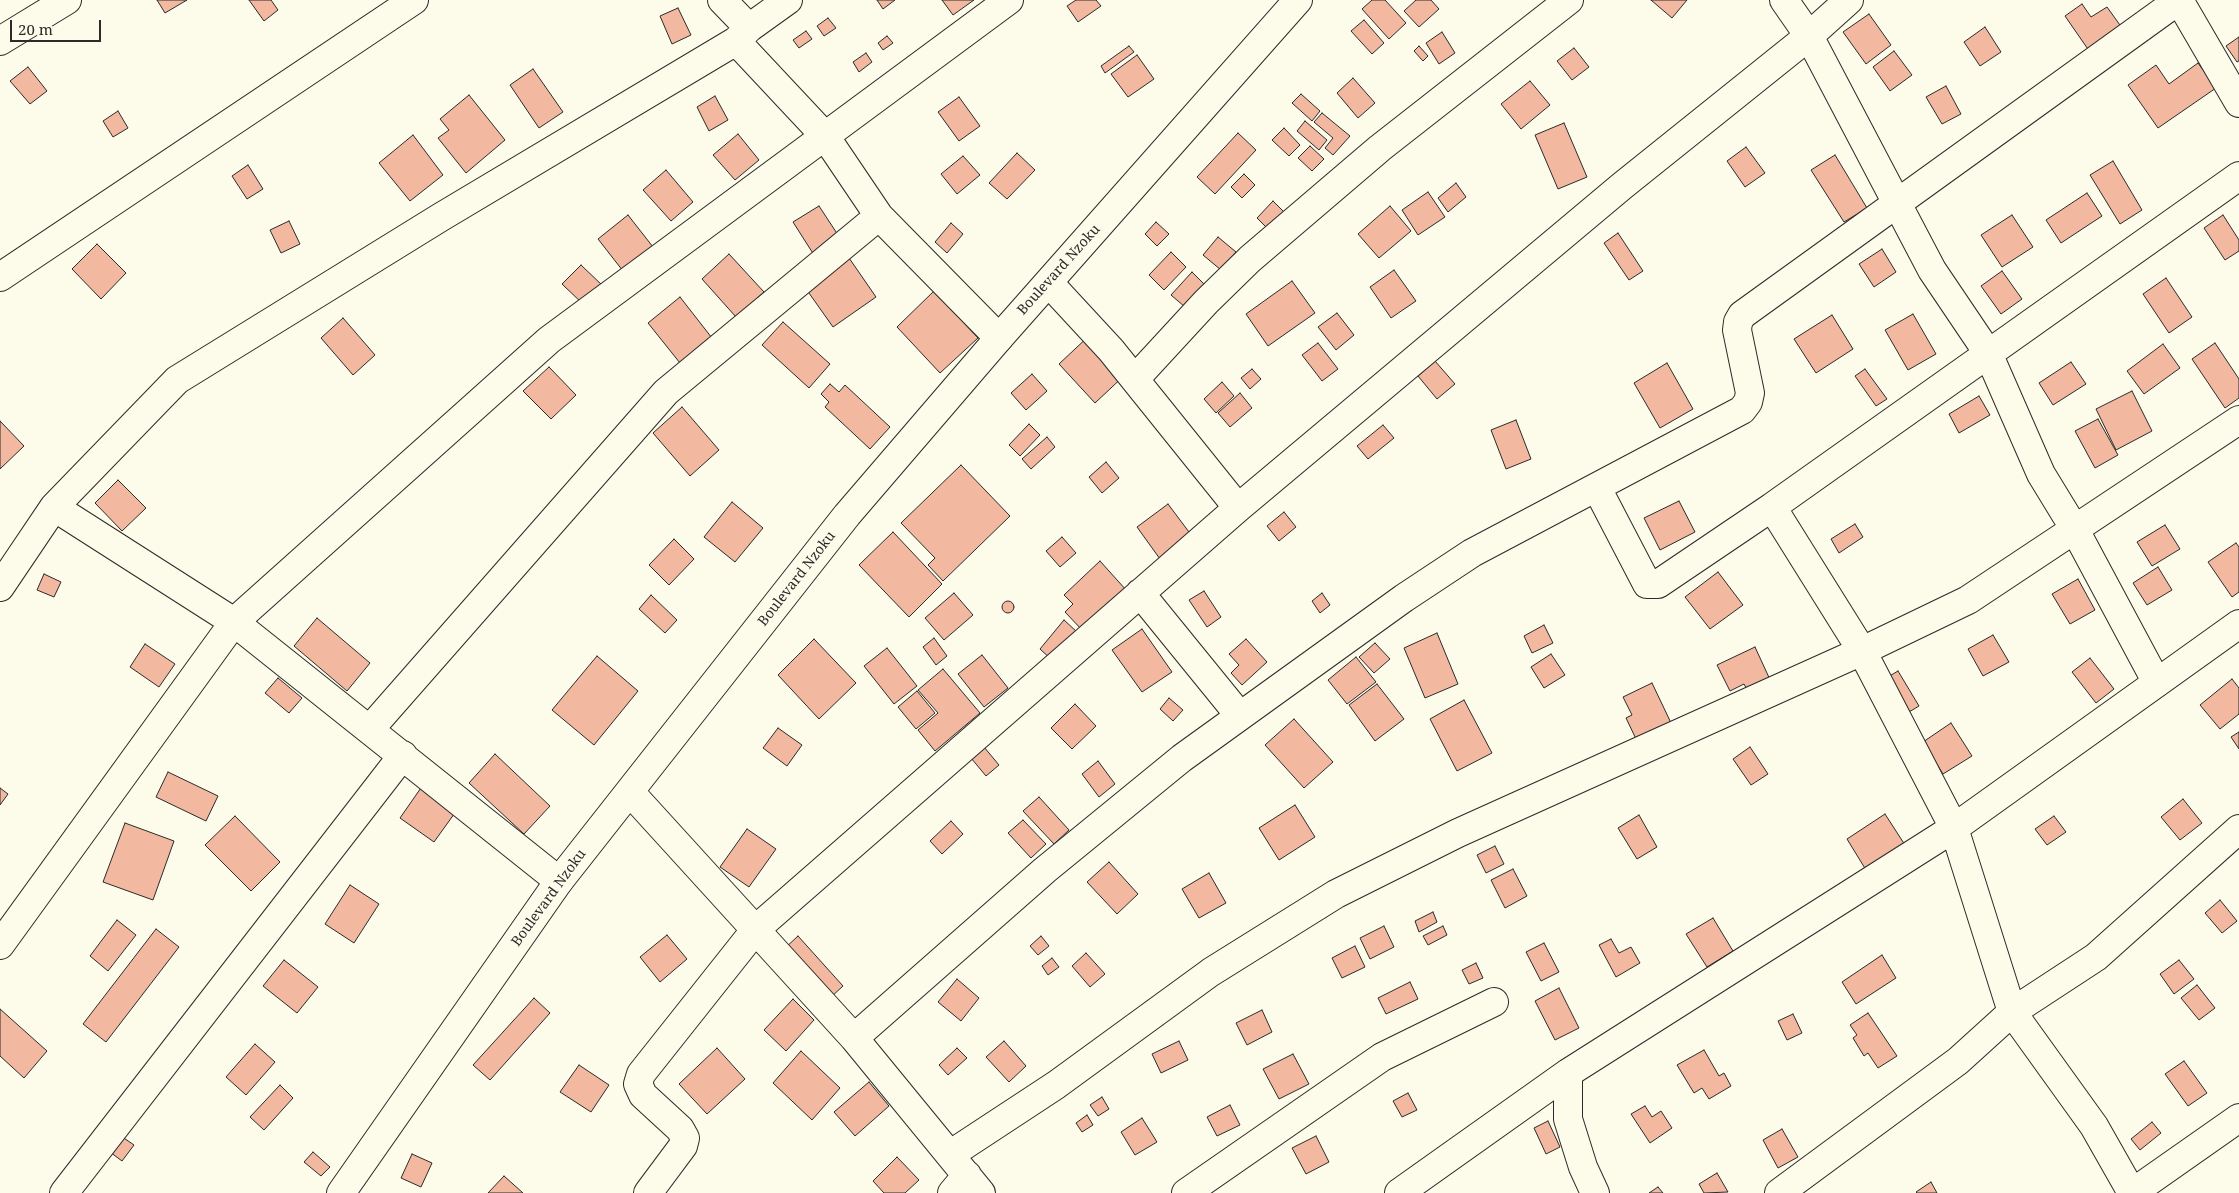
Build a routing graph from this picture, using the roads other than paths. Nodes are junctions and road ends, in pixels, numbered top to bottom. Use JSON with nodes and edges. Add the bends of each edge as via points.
{"nodes":[{"id":1,"x":67,"y":0,"type":"edge"},
{"id":2,"x":414,"y":0,"type":"edge"},
{"id":3,"x":722,"y":0,"type":"edge"},
{"id":4,"x":788,"y":0,"type":"edge"},
{"id":5,"x":1009,"y":0,"type":"edge"},
{"id":6,"x":1298,"y":0,"type":"edge"},
{"id":7,"x":1569,"y":0,"type":"edge"},
{"id":8,"x":1784,"y":0,"type":"edge"},
{"id":9,"x":1849,"y":0,"type":"edge"},
{"id":10,"x":2179,"y":0,"type":"edge"},
{"id":11,"x":742,"y":34,"type":"junction"},
{"id":12,"x":1809,"y":36,"type":"junction"},
{"id":13,"x":0,"y":41,"type":"edge"},
{"id":14,"x":2239,"y":103,"type":"edge"},
{"id":15,"x":825,"y":136,"type":"junction"},
{"id":16,"x":2239,"y":176,"type":"edge"},
{"id":17,"x":1898,"y":203,"type":"junction"},
{"id":18,"x":880,"y":216,"type":"junction"},
{"id":19,"x":0,"y":277,"type":"edge"},
{"id":20,"x":1048,"y":283,"type":"junction"},
{"id":21,"x":1000,"y":338,"type":"junction"},
{"id":22,"x":1988,"y":354,"type":"junction"},
{"id":23,"x":1135,"y":379,"type":"junction"},
{"id":24,"x":2239,"y":420,"type":"edge"},
{"id":25,"x":1597,"y":488,"type":"junction"},
{"id":26,"x":54,"y":507,"type":"junction"},
{"id":27,"x":1772,"y":507,"type":"junction"},
{"id":28,"x":1238,"y":508,"type":"junction"},
{"id":29,"x":2074,"y":528,"type":"junction"},
{"id":30,"x":0,"y":587,"type":"edge"},
{"id":31,"x":1140,"y":593,"type":"junction"},
{"id":32,"x":234,"y":622,"type":"junction"},
{"id":33,"x":2239,"y":624,"type":"edge"},
{"id":34,"x":1862,"y":651,"type":"junction"},
{"id":35,"x":2157,"y":683,"type":"junction"},
{"id":36,"x":1240,"y":716,"type":"junction"},
{"id":37,"x":370,"y":729,"type":"junction"},
{"id":38,"x":403,"y":755,"type":"junction"},
{"id":39,"x":630,"y":792,"type":"junction"},
{"id":40,"x":1954,"y":828,"type":"junction"},
{"id":41,"x":2239,"y":829,"type":"edge"},
{"id":42,"x":559,"y":881,"type":"junction"},
{"id":43,"x":756,"y":929,"type":"junction"},
{"id":44,"x":0,"y":945,"type":"edge"},
{"id":45,"x":1494,"y":1002,"type":"dead end"},
{"id":46,"x":2012,"y":1012,"type":"junction"},
{"id":47,"x":854,"y":1038,"type":"junction"},
{"id":48,"x":1568,"y":1073,"type":"junction"},
{"id":49,"x":2239,"y":1118,"type":"edge"},
{"id":50,"x":951,"y":1154,"type":"junction"},
{"id":51,"x":966,"y":1187,"type":"edge"},
{"id":52,"x":64,"y":1193,"type":"edge"},
{"id":53,"x":341,"y":1193,"type":"edge"},
{"id":54,"x":648,"y":1193,"type":"edge"},
{"id":55,"x":1186,"y":1193,"type":"edge"},
{"id":56,"x":1399,"y":1193,"type":"edge"},
{"id":57,"x":1595,"y":1193,"type":"edge"},
{"id":58,"x":1779,"y":1193,"type":"edge"},
{"id":59,"x":2132,"y":1193,"type":"edge"}],
"edges":[{"from":1,"to":13,"type":"street"},
{"from":2,"to":19,"type":"street"},
{"from":3,"to":11,"type":"street"},
{"from":4,"to":11,"type":"street"},
{"from":5,"to":15,"type":"street"},
{"from":6,"to":20,"type":"street","name":"Boulevard Nzoku"},
{"from":7,"to":23,"type":"street","via":[[1380,148],[1258,253],[1206,302]]},
{"from":8,"to":12,"type":"street"},
{"from":9,"to":12,"type":"street"},
{"from":10,"to":14,"type":"street"},
{"from":10,"to":17,"type":"street"},
{"from":11,"to":15,"type":"street"},
{"from":11,"to":26,"type":"street","via":[[178,380]]},
{"from":12,"to":17,"type":"street"},
{"from":12,"to":28,"type":"street","via":[[1622,186]]},
{"from":15,"to":18,"type":"street"},
{"from":15,"to":32,"type":"street","via":[[549,340]]},
{"from":16,"to":22,"type":"street"},
{"from":17,"to":22,"type":"street","via":[[1932,270]]},
{"from":17,"to":25,"type":"street","via":[[1742,315],[1737,330],[1750,393],[1742,410]]},
{"from":18,"to":21,"type":"street"},
{"from":18,"to":37,"type":"street","via":[[666,392]]},
{"from":20,"to":21,"type":"street","name":"Boulevard Nzoku"},
{"from":20,"to":23,"type":"street"},
{"from":21,"to":39,"type":"street","name":"Boulevard Nzoku","via":[[847,515]]},
{"from":22,"to":27,"type":"street"},
{"from":22,"to":29,"type":"street","via":[[2041,474]]},
{"from":23,"to":28,"type":"street"},
{"from":24,"to":29,"type":"street"},
{"from":25,"to":27,"type":"street","via":[[1647,584],[1653,586]]},
{"from":25,"to":36,"type":"street","via":[[1472,553]]},
{"from":26,"to":30,"type":"street"},
{"from":26,"to":32,"type":"street"},
{"from":27,"to":34,"type":"street"},
{"from":28,"to":31,"type":"street"},
{"from":29,"to":34,"type":"street","via":[[1968,600]]},
{"from":29,"to":35,"type":"street"},
{"from":31,"to":36,"type":"street"},
{"from":31,"to":43,"type":"street"},
{"from":32,"to":37,"type":"street"},
{"from":32,"to":44,"type":"street"},
{"from":33,"to":35,"type":"street"},
{"from":34,"to":40,"type":"street"},
{"from":34,"to":50,"type":"street","via":[[1458,833],[1336,894],[1211,972],[1056,1085]]},
{"from":35,"to":40,"type":"street"},
{"from":36,"to":47,"type":"street","via":[[1182,758],[1044,870]]},
{"from":37,"to":38,"type":"street"},
{"from":38,"to":42,"type":"street"},
{"from":38,"to":52,"type":"street"},
{"from":39,"to":42,"type":"street","name":"Boulevard Nzoku"},
{"from":39,"to":43,"type":"street"},
{"from":40,"to":46,"type":"street"},
{"from":40,"to":48,"type":"street"},
{"from":41,"to":46,"type":"street","via":[[2096,957]]},
{"from":42,"to":53,"type":"street","name":"Boulevard Nzoku"},
{"from":43,"to":47,"type":"street"},
{"from":43,"to":54,"type":"street","via":[[641,1074],[638,1084],[643,1095],[680,1129],[685,1138],[683,1146]]},
{"from":45,"to":55,"type":"street","via":[[1382,1058]]},
{"from":46,"to":58,"type":"street","via":[[1958,1061]]},
{"from":46,"to":59,"type":"street","via":[[2094,1126]]},
{"from":47,"to":50,"type":"street"},
{"from":48,"to":56,"type":"street"},
{"from":48,"to":57,"type":"street","via":[[1568,1119]]},
{"from":49,"to":59,"type":"street"},
{"from":50,"to":51,"type":"street"}]}
